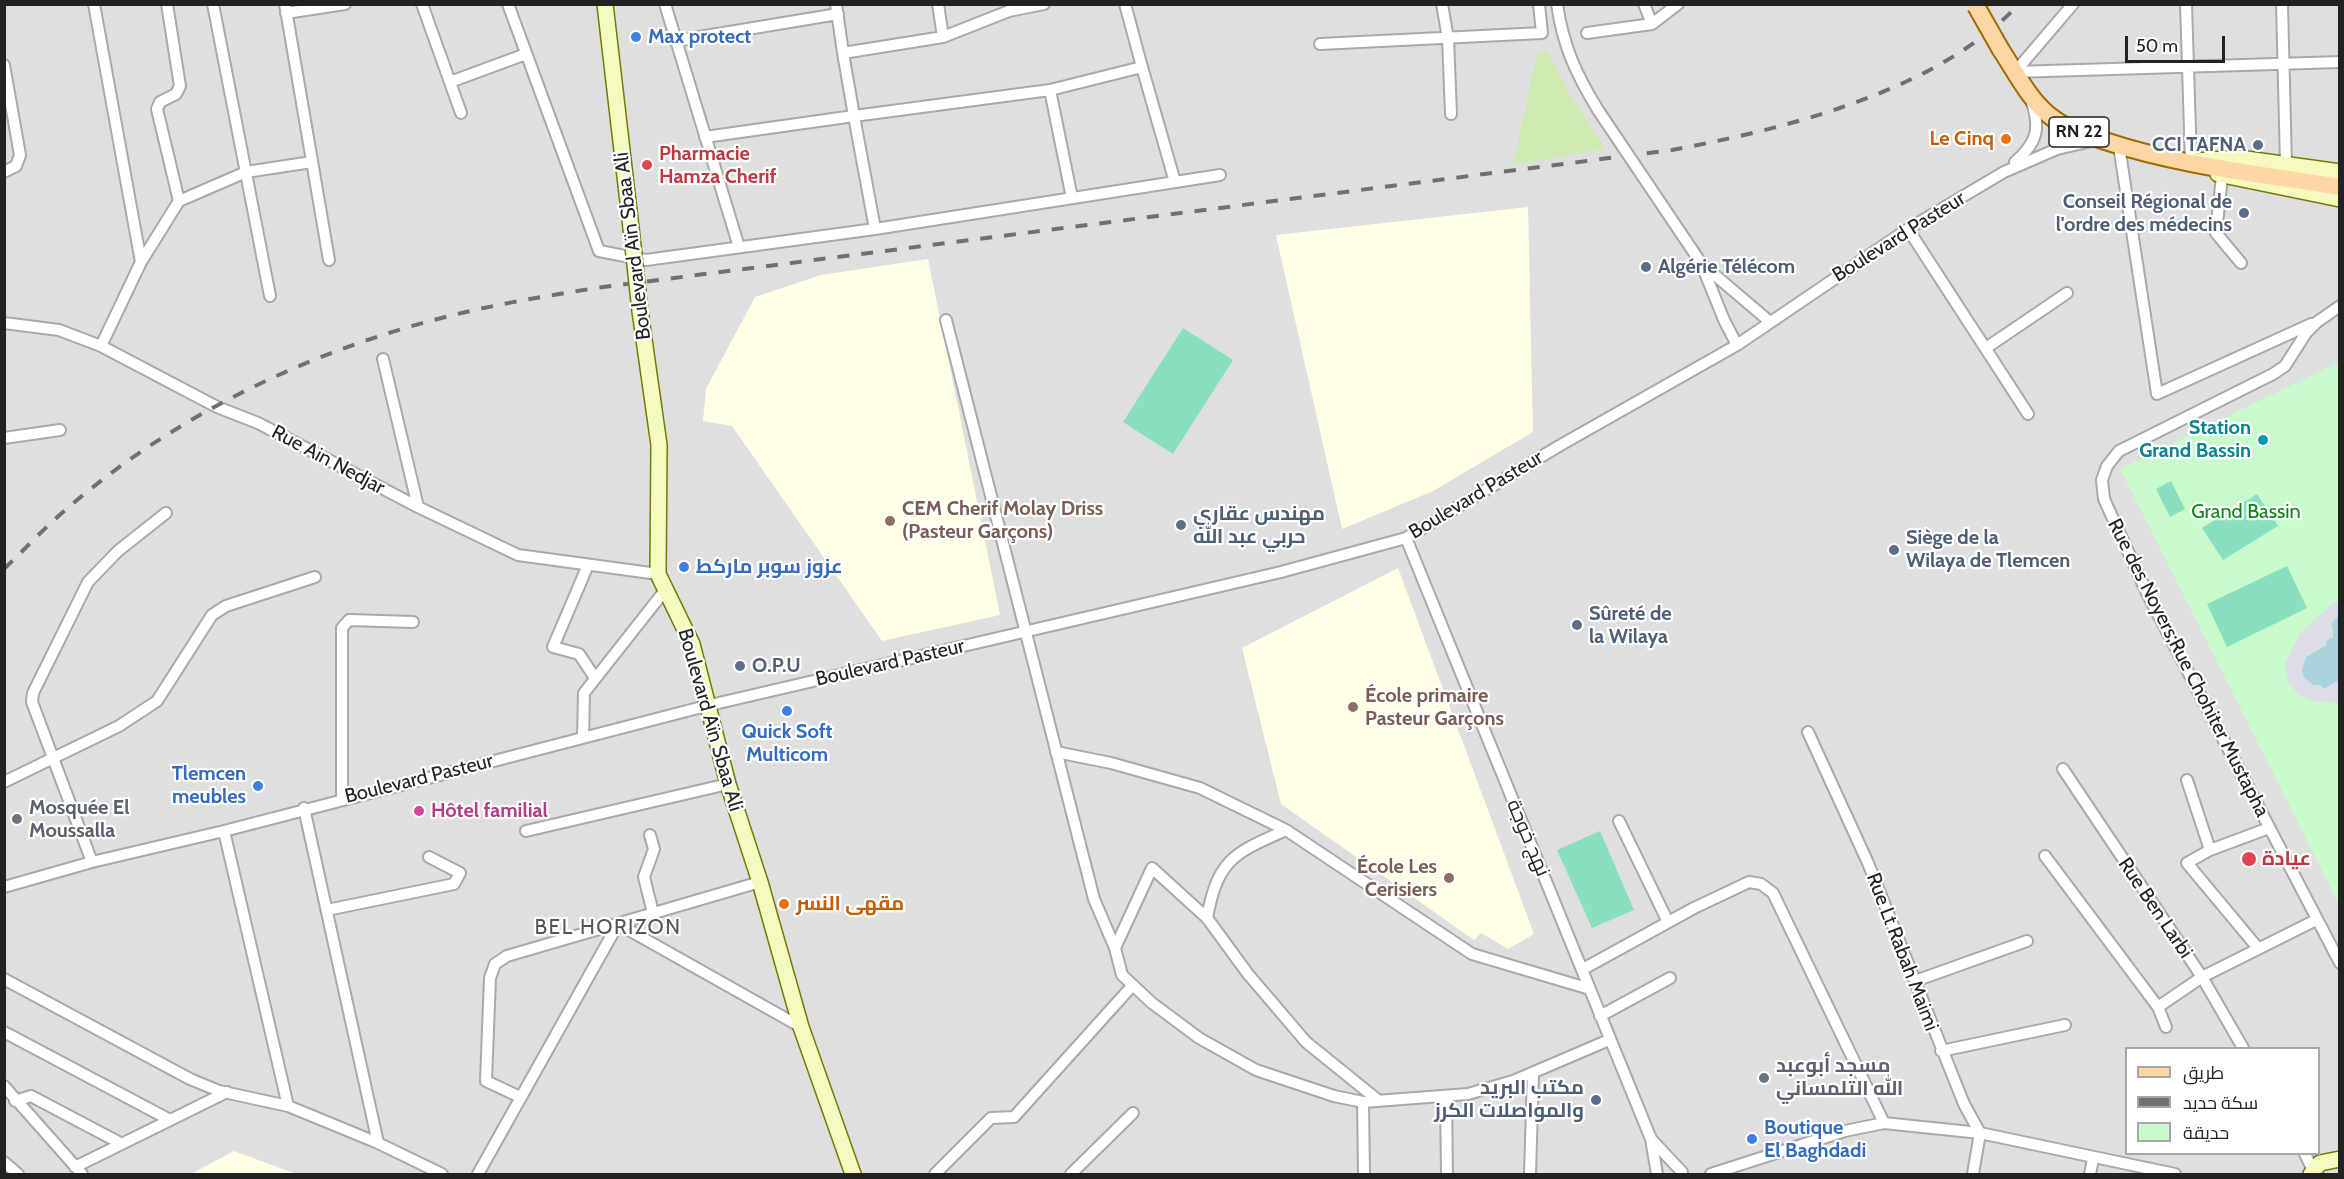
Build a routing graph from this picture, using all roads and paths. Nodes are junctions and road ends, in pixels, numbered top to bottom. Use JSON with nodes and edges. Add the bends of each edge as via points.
{"nodes":[{"id":1,"x":94,"y":4,"type":"edge"},
{"id":2,"x":166,"y":4,"type":"edge"},
{"id":3,"x":213,"y":4,"type":"edge"},
{"id":4,"x":345,"y":4,"type":"edge"},
{"id":5,"x":422,"y":4,"type":"edge"},
{"id":6,"x":508,"y":4,"type":"edge"},
{"id":7,"x":605,"y":4,"type":"edge"},
{"id":8,"x":664,"y":4,"type":"edge"},
{"id":9,"x":938,"y":4,"type":"edge"},
{"id":10,"x":1044,"y":4,"type":"edge"},
{"id":11,"x":1125,"y":4,"type":"edge"},
{"id":12,"x":1442,"y":4,"type":"edge"},
{"id":13,"x":1539,"y":4,"type":"edge"},
{"id":14,"x":1557,"y":4,"type":"edge"},
{"id":15,"x":1644,"y":4,"type":"edge"},
{"id":16,"x":1678,"y":4,"type":"edge"},
{"id":17,"x":2073,"y":4,"type":"edge"},
{"id":18,"x":2186,"y":4,"type":"edge"},
{"id":19,"x":2282,"y":4,"type":"edge"},
{"id":20,"x":1976,"y":5,"type":"edge"},
{"id":21,"x":286,"y":9,"type":"edge"},
{"id":22,"x":837,"y":9,"type":"edge"},
{"id":23,"x":1652,"y":24,"type":"junction"},
{"id":24,"x":1587,"y":33,"type":"dead end"},
{"id":25,"x":943,"y":37,"type":"junction"},
{"id":26,"x":1448,"y":38,"type":"junction"},
{"id":27,"x":675,"y":40,"type":"junction"},
{"id":28,"x":1320,"y":44,"type":"dead end"},
{"id":29,"x":843,"y":52,"type":"junction"},
{"id":30,"x":526,"y":54,"type":"junction"},
{"id":31,"x":2340,"y":62,"type":"edge"},
{"id":32,"x":2284,"y":64,"type":"junction"},
{"id":33,"x":4,"y":65,"type":"edge"},
{"id":34,"x":1142,"y":67,"type":"junction"},
{"id":35,"x":2187,"y":67,"type":"junction"},
{"id":36,"x":2015,"y":72,"type":"junction"},
{"id":37,"x":450,"y":82,"type":"junction"},
{"id":38,"x":1050,"y":90,"type":"junction"},
{"id":39,"x":2029,"y":94,"type":"junction"},
{"id":40,"x":461,"y":113,"type":"dead end"},
{"id":41,"x":1451,"y":114,"type":"dead end"},
{"id":42,"x":854,"y":116,"type":"junction"},
{"id":43,"x":705,"y":136,"type":"junction"},
{"id":44,"x":2099,"y":139,"type":"junction"},
{"id":45,"x":2119,"y":146,"type":"junction"},
{"id":46,"x":312,"y":162,"type":"junction"},
{"id":47,"x":2191,"y":162,"type":"junction"},
{"id":48,"x":2286,"y":164,"type":"junction"},
{"id":49,"x":4,"y":172,"type":"edge"},
{"id":50,"x":246,"y":172,"type":"junction"},
{"id":51,"x":2004,"y":172,"type":"junction"},
{"id":52,"x":2340,"y":172,"type":"edge"},
{"id":53,"x":1220,"y":175,"type":"dead end"},
{"id":54,"x":2222,"y":176,"type":"junction"},
{"id":55,"x":1175,"y":182,"type":"junction"},
{"id":56,"x":2340,"y":187,"type":"edge"},
{"id":57,"x":1072,"y":198,"type":"junction"},
{"id":58,"x":2340,"y":199,"type":"edge"},
{"id":59,"x":179,"y":201,"type":"junction"},
{"id":60,"x":875,"y":229,"type":"junction"},
{"id":61,"x":1908,"y":230,"type":"junction"},
{"id":62,"x":739,"y":248,"type":"junction"},
{"id":63,"x":329,"y":260,"type":"dead end"},
{"id":64,"x":141,"y":262,"type":"junction"},
{"id":65,"x":1701,"y":263,"type":"junction"},
{"id":66,"x":2241,"y":263,"type":"dead end"},
{"id":67,"x":2067,"y":293,"type":"dead end"},
{"id":68,"x":270,"y":296,"type":"dead end"},
{"id":69,"x":2340,"y":306,"type":"edge"},
{"id":70,"x":946,"y":320,"type":"dead end"},
{"id":71,"x":1769,"y":321,"type":"junction"},
{"id":72,"x":2317,"y":322,"type":"junction"},
{"id":73,"x":4,"y":323,"type":"edge"},
{"id":74,"x":1737,"y":345,"type":"junction"},
{"id":75,"x":100,"y":346,"type":"junction"},
{"id":76,"x":1986,"y":348,"type":"junction"},
{"id":77,"x":383,"y":359,"type":"dead end"},
{"id":78,"x":2028,"y":414,"type":"dead end"},
{"id":79,"x":60,"y":430,"type":"dead end"},
{"id":80,"x":4,"y":438,"type":"edge"},
{"id":81,"x":418,"y":507,"type":"junction"},
{"id":82,"x":166,"y":513,"type":"dead end"},
{"id":83,"x":1406,"y":538,"type":"junction"},
{"id":84,"x":588,"y":565,"type":"junction"},
{"id":85,"x":658,"y":574,"type":"junction"},
{"id":86,"x":315,"y":577,"type":"dead end"},
{"id":87,"x":666,"y":589,"type":"junction"},
{"id":88,"x":413,"y":622,"type":"dead end"},
{"id":89,"x":1024,"y":632,"type":"junction"},
{"id":90,"x":595,"y":678,"type":"junction"},
{"id":91,"x":706,"y":706,"type":"junction"},
{"id":92,"x":1808,"y":732,"type":"dead end"},
{"id":93,"x":583,"y":738,"type":"junction"},
{"id":94,"x":1056,"y":752,"type":"junction"},
{"id":95,"x":54,"y":758,"type":"junction"},
{"id":96,"x":2063,"y":769,"type":"dead end"},
{"id":97,"x":2187,"y":780,"type":"dead end"},
{"id":98,"x":4,"y":782,"type":"edge"},
{"id":99,"x":728,"y":784,"type":"junction"},
{"id":100,"x":342,"y":799,"type":"junction"},
{"id":101,"x":304,"y":808,"type":"junction"},
{"id":102,"x":1619,"y":821,"type":"dead end"},
{"id":103,"x":2269,"y":828,"type":"junction"},
{"id":104,"x":1286,"y":830,"type":"junction"},
{"id":105,"x":224,"y":831,"type":"junction"},
{"id":106,"x":526,"y":831,"type":"dead end"},
{"id":107,"x":650,"y":835,"type":"dead end"},
{"id":108,"x":2210,"y":850,"type":"junction"},
{"id":109,"x":2045,"y":856,"type":"dead end"},
{"id":110,"x":429,"y":857,"type":"dead end"},
{"id":111,"x":92,"y":862,"type":"junction"},
{"id":112,"x":760,"y":882,"type":"junction"},
{"id":113,"x":4,"y":887,"type":"edge"},
{"id":114,"x":327,"y":910,"type":"junction"},
{"id":115,"x":653,"y":913,"type":"junction"},
{"id":116,"x":1208,"y":918,"type":"junction"},
{"id":117,"x":2316,"y":920,"type":"junction"},
{"id":118,"x":1668,"y":922,"type":"junction"},
{"id":119,"x":618,"y":924,"type":"junction"},
{"id":120,"x":2027,"y":941,"type":"dead end"},
{"id":121,"x":2257,"y":947,"type":"junction"},
{"id":122,"x":1114,"y":948,"type":"junction"},
{"id":123,"x":2340,"y":963,"type":"edge"},
{"id":124,"x":1583,"y":969,"type":"junction"},
{"id":125,"x":2202,"y":977,"type":"junction"},
{"id":126,"x":1670,"y":978,"type":"dead end"},
{"id":127,"x":4,"y":979,"type":"edge"},
{"id":128,"x":1915,"y":981,"type":"junction"},
{"id":129,"x":1132,"y":986,"type":"junction"},
{"id":130,"x":1590,"y":988,"type":"junction"},
{"id":131,"x":2158,"y":1006,"type":"junction"},
{"id":132,"x":1600,"y":1016,"type":"junction"},
{"id":133,"x":2065,"y":1025,"type":"dead end"},
{"id":134,"x":801,"y":1027,"type":"junction"},
{"id":135,"x":2166,"y":1027,"type":"dead end"},
{"id":136,"x":4,"y":1032,"type":"edge"},
{"id":137,"x":1609,"y":1040,"type":"junction"},
{"id":138,"x":2242,"y":1047,"type":"edge"},
{"id":139,"x":1941,"y":1051,"type":"junction"},
{"id":140,"x":1533,"y":1073,"type":"junction"},
{"id":141,"x":4,"y":1086,"type":"edge"},
{"id":142,"x":226,"y":1092,"type":"junction"},
{"id":143,"x":1446,"y":1096,"type":"junction"},
{"id":144,"x":520,"y":1097,"type":"junction"},
{"id":145,"x":15,"y":1101,"type":"junction"},
{"id":146,"x":1379,"y":1101,"type":"junction"},
{"id":147,"x":1363,"y":1102,"type":"junction"},
{"id":148,"x":288,"y":1106,"type":"junction"},
{"id":149,"x":1133,"y":1113,"type":"dead end"},
{"id":150,"x":170,"y":1120,"type":"junction"},
{"id":151,"x":1884,"y":1123,"type":"junction"},
{"id":152,"x":1980,"y":1133,"type":"junction"},
{"id":153,"x":1651,"y":1139,"type":"junction"},
{"id":154,"x":378,"y":1143,"type":"junction"},
{"id":155,"x":122,"y":1144,"type":"junction"},
{"id":156,"x":2093,"y":1159,"type":"junction"},
{"id":157,"x":2340,"y":1159,"type":"edge"},
{"id":158,"x":4,"y":1162,"type":"edge"},
{"id":159,"x":2312,"y":1165,"type":"edge"},
{"id":160,"x":78,"y":1171,"type":"edge"},
{"id":161,"x":1683,"y":1173,"type":"edge"},
{"id":162,"x":18,"y":1174,"type":"edge"},
{"id":163,"x":442,"y":1174,"type":"edge"},
{"id":164,"x":478,"y":1174,"type":"edge"},
{"id":165,"x":853,"y":1174,"type":"edge"},
{"id":166,"x":935,"y":1174,"type":"edge"},
{"id":167,"x":1071,"y":1174,"type":"edge"},
{"id":168,"x":1364,"y":1174,"type":"edge"},
{"id":169,"x":1447,"y":1174,"type":"edge"},
{"id":170,"x":1530,"y":1174,"type":"edge"},
{"id":171,"x":1659,"y":1174,"type":"edge"},
{"id":172,"x":1711,"y":1174,"type":"edge"},
{"id":173,"x":1973,"y":1174,"type":"edge"},
{"id":174,"x":2090,"y":1174,"type":"edge"},
{"id":175,"x":2175,"y":1174,"type":"edge"}],
"edges":[{"from":1,"to":64,"type":"street"},
{"from":2,"to":59,"type":"street","via":[[180,86],[176,94],[160,102],[157,112]]},
{"from":3,"to":50,"type":"street"},
{"from":4,"to":21,"type":"street"},
{"from":5,"to":37,"type":"street"},
{"from":6,"to":30,"type":"street"},
{"from":7,"to":85,"type":"main road","name":"Boulevard Aïn Sbaa Ali","bridge":true,"via":[[659,445]]},
{"from":8,"to":27,"type":"street"},
{"from":9,"to":25,"type":"street"},
{"from":10,"to":25,"type":"street","via":[[1009,11]]},
{"from":11,"to":34,"type":"street"},
{"from":12,"to":26,"type":"street"},
{"from":13,"to":26,"type":"street","via":[[1542,33]]},
{"from":14,"to":65,"type":"street","bridge":true,"via":[[1575,73]]},
{"from":15,"to":23,"type":"street"},
{"from":16,"to":23,"type":"street"},
{"from":17,"to":36,"type":"street"},
{"from":18,"to":35,"type":"street"},
{"from":19,"to":32,"type":"street"},
{"from":20,"to":36,"type":"main road","number":"RN 22","bridge":true},
{"from":21,"to":46,"type":"street"},
{"from":22,"to":27,"type":"street"},
{"from":22,"to":29,"type":"street"},
{"from":23,"to":24,"type":"street"},
{"from":25,"to":29,"type":"street"},
{"from":26,"to":28,"type":"street"},
{"from":26,"to":41,"type":"street"},
{"from":27,"to":43,"type":"street"},
{"from":29,"to":42,"type":"street"},
{"from":30,"to":37,"type":"street"},
{"from":30,"to":62,"type":"street","via":[[599,251],[646,260]]},
{"from":31,"to":32,"type":"street"},
{"from":32,"to":35,"type":"street"},
{"from":32,"to":48,"type":"street"},
{"from":33,"to":49,"type":"street","via":[[20,155],[16,166]]},
{"from":34,"to":38,"type":"street"},
{"from":34,"to":55,"type":"street"},
{"from":35,"to":36,"type":"street"},
{"from":35,"to":47,"type":"street"},
{"from":36,"to":39,"type":"main road","number":"RN 22"},
{"from":37,"to":40,"type":"street"},
{"from":38,"to":42,"type":"street"},
{"from":38,"to":57,"type":"street"},
{"from":39,"to":44,"type":"main road","number":"RN 22","via":[[2059,123]]},
{"from":39,"to":51,"type":"street","via":[[2038,124],[2035,140]]},
{"from":42,"to":43,"type":"street"},
{"from":42,"to":60,"type":"street"},
{"from":43,"to":62,"type":"street"},
{"from":44,"to":45,"type":"main road","number":"RN 22"},
{"from":44,"to":51,"type":"street","via":[[2057,149]]},
{"from":45,"to":47,"type":"main road","number":"RN 22"},
{"from":45,"to":72,"type":"street","via":[[2157,394]]},
{"from":46,"to":50,"type":"street"},
{"from":46,"to":63,"type":"street"},
{"from":47,"to":48,"type":"main road","via":[[2224,158]]},
{"from":47,"to":54,"type":"main road"},
{"from":47,"to":56,"type":"main road","number":"RN 22"},
{"from":48,"to":52,"type":"main road"},
{"from":50,"to":59,"type":"street"},
{"from":50,"to":68,"type":"street"},
{"from":51,"to":61,"type":"street","name":"Boulevard Pasteur"},
{"from":53,"to":55,"type":"street"},
{"from":54,"to":58,"type":"main road"},
{"from":54,"to":66,"type":"street","via":[[2216,233]]},
{"from":55,"to":57,"type":"street"},
{"from":57,"to":60,"type":"street"},
{"from":59,"to":64,"type":"street"},
{"from":60,"to":62,"type":"street"},
{"from":61,"to":71,"type":"street","name":"Boulevard Pasteur"},
{"from":61,"to":76,"type":"street"},
{"from":64,"to":75,"type":"street"},
{"from":65,"to":71,"type":"street"},
{"from":65,"to":74,"type":"street"},
{"from":67,"to":76,"type":"street"},
{"from":69,"to":72,"type":"street","name":"Rue des Noyers;Rue Chohiter Mustapha"},
{"from":70,"to":89,"type":"street"},
{"from":71,"to":74,"type":"street","name":"Boulevard Pasteur"},
{"from":72,"to":103,"type":"street","name":"Rue des Noyers;Rue Chohiter Mustapha","via":[[2285,366],[2119,451],[2102,480],[2104,499],[2147,593]]},
{"from":73,"to":75,"type":"street","name":"Rue Ain Nedjar","via":[[59,330]]},
{"from":74,"to":83,"type":"street","name":"Boulevard Pasteur"},
{"from":75,"to":81,"type":"street","name":"Rue Ain Nedjar"},
{"from":76,"to":78,"type":"street"},
{"from":77,"to":81,"type":"street"},
{"from":79,"to":80,"type":"street"},
{"from":81,"to":84,"type":"street","name":"Rue Ain Nedjar","via":[[518,555]]},
{"from":82,"to":95,"type":"street","via":[[118,550],[88,582],[33,693],[32,702]]},
{"from":83,"to":89,"type":"street","name":"Boulevard Pasteur","via":[[1281,572]]},
{"from":83,"to":124,"type":"street","name":"نهج خوجة"},
{"from":84,"to":85,"type":"street","name":"Rue Ain Nedjar"},
{"from":84,"to":90,"type":"street","via":[[553,647],[579,654]]},
{"from":85,"to":87,"type":"main road","name":"Boulevard Aïn Sbaa Ali"},
{"from":86,"to":95,"type":"street","via":[[226,606],[212,615],[157,701],[119,726]]},
{"from":87,"to":90,"type":"street"},
{"from":87,"to":91,"type":"main road","name":"Boulevard Aïn Sbaa Ali","via":[[692,644]]},
{"from":88,"to":100,"type":"street","via":[[349,620],[342,628]]},
{"from":89,"to":91,"type":"street","name":"Boulevard Pasteur"},
{"from":89,"to":94,"type":"street"},
{"from":90,"to":93,"type":"street","via":[[584,693]]},
{"from":91,"to":93,"type":"street","name":"Boulevard Pasteur"},
{"from":91,"to":99,"type":"main road","name":"Boulevard Aïn Sbaa Ali"},
{"from":92,"to":128,"type":"street","name":"Rue Lt Rabah Maimi","via":[[1868,863]]},
{"from":93,"to":100,"type":"street","name":"Boulevard Pasteur"},
{"from":94,"to":104,"type":"street","via":[[1200,788]]},
{"from":94,"to":122,"type":"street","via":[[1094,899]]},
{"from":95,"to":98,"type":"street"},
{"from":95,"to":111,"type":"street"},
{"from":96,"to":125,"type":"street","name":"Rue Ben Larbi"},
{"from":97,"to":108,"type":"street"},
{"from":99,"to":106,"type":"street"},
{"from":99,"to":112,"type":"main road","name":"Boulevard Aïn Sbaa Ali"},
{"from":100,"to":101,"type":"street","name":"Boulevard Pasteur"},
{"from":101,"to":105,"type":"street","name":"Boulevard Pasteur"},
{"from":101,"to":114,"type":"street"},
{"from":102,"to":118,"type":"street"},
{"from":103,"to":108,"type":"street"},
{"from":103,"to":117,"type":"street","name":"Rue des Noyers;Rue Chohiter Mustapha"},
{"from":104,"to":116,"type":"street","via":[[1236,854],[1222,869],[1213,887]]},
{"from":104,"to":130,"type":"street","via":[[1472,954]]},
{"from":105,"to":111,"type":"street","name":"Boulevard Pasteur"},
{"from":105,"to":148,"type":"street"},
{"from":107,"to":115,"type":"street","via":[[654,849],[644,877]]},
{"from":108,"to":121,"type":"street","via":[[2187,863]]},
{"from":109,"to":131,"type":"street"},
{"from":110,"to":114,"type":"street","via":[[460,873],[454,884]]},
{"from":111,"to":113,"type":"street","name":"Boulevard Pasteur"},
{"from":112,"to":115,"type":"street"},
{"from":112,"to":134,"type":"main road","name":"Boulevard Aïn Sbaa Ali"},
{"from":114,"to":154,"type":"street"},
{"from":115,"to":119,"type":"street"},
{"from":116,"to":122,"type":"street","via":[[1152,868]]},
{"from":116,"to":146,"type":"street","via":[[1248,974],[1306,1042]]},
{"from":117,"to":121,"type":"street"},
{"from":117,"to":123,"type":"street","name":"Rue des Noyers;Rue Chohiter Mustapha"},
{"from":118,"to":124,"type":"street"},
{"from":118,"to":151,"type":"street","via":[[1749,882],[1761,884],[1773,893]]},
{"from":119,"to":134,"type":"street"},
{"from":119,"to":144,"type":"street"},
{"from":119,"to":144,"type":"street","via":[[507,956],[495,964],[490,978],[486,1081]]},
{"from":120,"to":128,"type":"street"},
{"from":121,"to":125,"type":"street"},
{"from":122,"to":129,"type":"street","via":[[1122,975]]},
{"from":124,"to":130,"type":"street","name":"نهج خوجة"},
{"from":125,"to":131,"type":"street"},
{"from":125,"to":138,"type":"street","name":"Rue Ben Larbi"},
{"from":126,"to":132,"type":"street"},
{"from":127,"to":142,"type":"street","via":[[190,1079]]},
{"from":128,"to":139,"type":"street","name":"Rue Lt Rabah Maimi"},
{"from":129,"to":147,"type":"street","via":[[1199,1038],[1256,1070]]},
{"from":129,"to":166,"type":"street","via":[[1014,1117],[991,1118]]},
{"from":130,"to":132,"type":"street","name":"نهج خوجة"},
{"from":131,"to":135,"type":"street"},
{"from":132,"to":137,"type":"street","name":"نهج خوجة"},
{"from":133,"to":139,"type":"street"},
{"from":134,"to":165,"type":"main road","name":"Boulevard Aïn Sbaa Ali"},
{"from":136,"to":150,"type":"street"},
{"from":137,"to":140,"type":"street"},
{"from":137,"to":153,"type":"street","name":"نهج خوجة"},
{"from":139,"to":152,"type":"street","name":"Rue Lt Rabah Maimi"},
{"from":140,"to":143,"type":"street","via":[[1468,1094]]},
{"from":140,"to":170,"type":"street"},
{"from":141,"to":145,"type":"street"},
{"from":142,"to":148,"type":"street"},
{"from":142,"to":150,"type":"street"},
{"from":143,"to":146,"type":"street"},
{"from":143,"to":169,"type":"street"},
{"from":144,"to":164,"type":"street"},
{"from":145,"to":155,"type":"street","via":[[31,1096]]},
{"from":145,"to":160,"type":"street"},
{"from":146,"to":147,"type":"street"},
{"from":147,"to":168,"type":"street"},
{"from":148,"to":154,"type":"street"},
{"from":149,"to":167,"type":"street"},
{"from":150,"to":155,"type":"street"},
{"from":151,"to":152,"type":"street"},
{"from":151,"to":172,"type":"street","via":[[1845,1131]]},
{"from":152,"to":156,"type":"street"},
{"from":152,"to":173,"type":"street"},
{"from":153,"to":161,"type":"street","name":"نهج خوجة"},
{"from":153,"to":171,"type":"street","name":"نهج خوجة"},
{"from":154,"to":163,"type":"street"},
{"from":155,"to":160,"type":"street"},
{"from":156,"to":174,"type":"street"},
{"from":156,"to":175,"type":"street"},
{"from":157,"to":159,"type":"main road"},
{"from":158,"to":162,"type":"street"},
{"from":161,"to":171,"type":"street","via":[[1672,1169]]}]}
